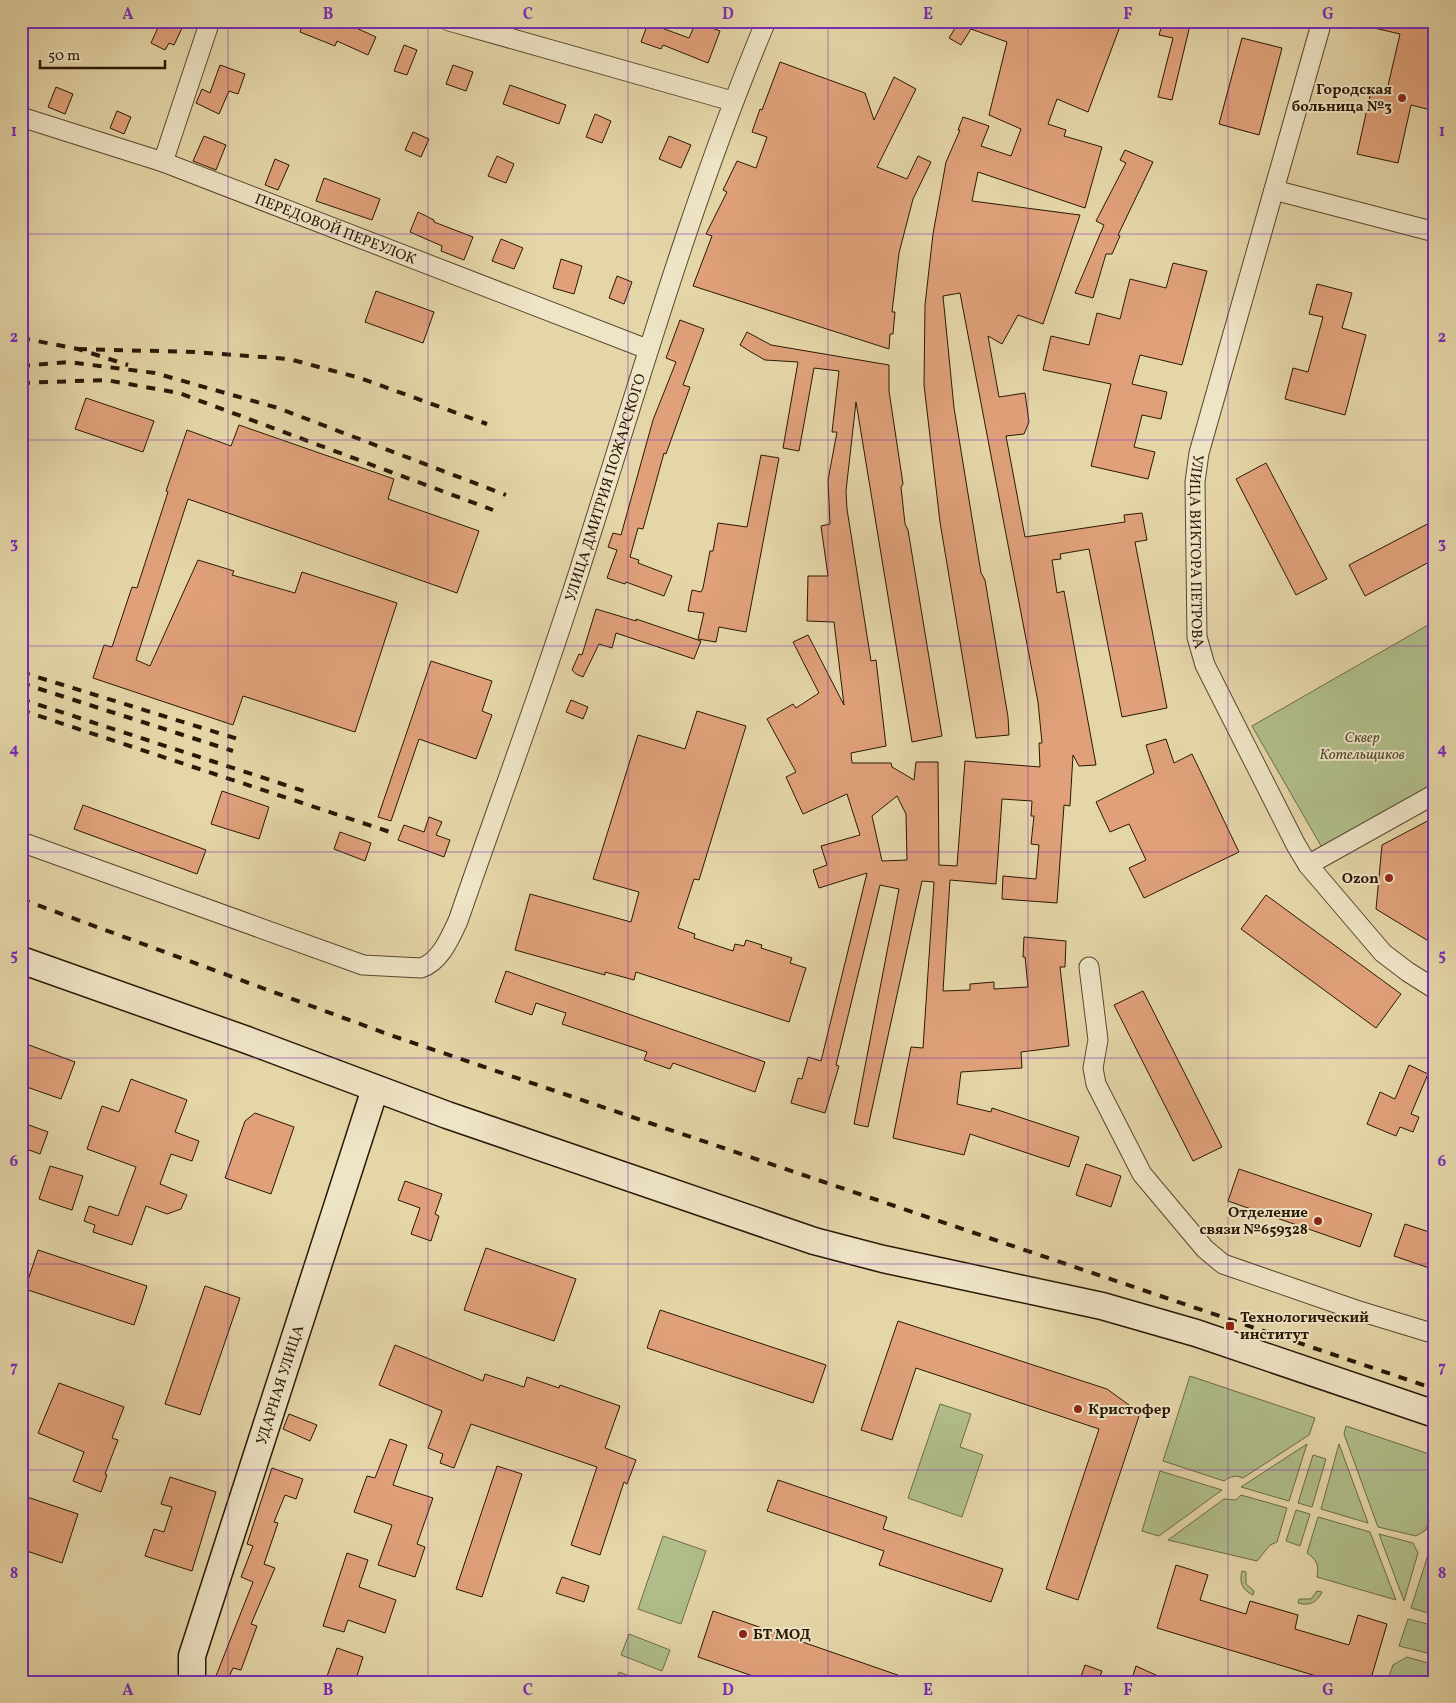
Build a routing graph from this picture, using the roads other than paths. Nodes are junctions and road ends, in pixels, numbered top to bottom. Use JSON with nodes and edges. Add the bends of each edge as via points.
{"nodes":[{"id":1,"x":210,"y":21,"type":"edge"},
{"id":2,"x":449,"y":21,"type":"edge"},
{"id":3,"x":766,"y":21,"type":"edge"},
{"id":4,"x":1322,"y":21,"type":"edge"},
{"id":5,"x":732,"y":100,"type":"junction"},
{"id":6,"x":21,"y":117,"type":"edge"},
{"id":7,"x":163,"y":162,"type":"junction"},
{"id":8,"x":1274,"y":190,"type":"junction"},
{"id":9,"x":1435,"y":232,"type":"edge"},
{"id":10,"x":647,"y":349,"type":"junction"},
{"id":11,"x":1435,"y":794,"type":"edge"},
{"id":12,"x":21,"y":842,"type":"edge"},
{"id":13,"x":1308,"y":865,"type":"junction"},
{"id":14,"x":21,"y":960,"type":"edge"},
{"id":15,"x":1089,"y":967,"type":"dead end"},
{"id":16,"x":1435,"y":988,"type":"edge"},
{"id":17,"x":375,"y":1089,"type":"junction"},
{"id":18,"x":1435,"y":1334,"type":"edge"},
{"id":19,"x":1435,"y":1414,"type":"edge"},
{"id":20,"x":192,"y":1682,"type":"edge"}],
"edges":[{"from":1,"to":7,"type":"street"},
{"from":2,"to":5,"type":"street"},
{"from":3,"to":5,"type":"street","name":"УЛИЦА ДМИТРИЯ ПОЖАРСКОГО"},
{"from":4,"to":8,"type":"street","name":"УЛИЦА ВИКТОРА ПЕТРОВА"},
{"from":5,"to":10,"type":"street","name":"УЛИЦА ДМИТРИЯ ПОЖАРСКОГО"},
{"from":6,"to":7,"type":"street","name":"ПЕРЕДОВОЙ ПЕРЕУЛОК"},
{"from":7,"to":10,"type":"street","name":"ПЕРЕДОВОЙ ПЕРЕУЛОК"},
{"from":8,"to":9,"type":"street"},
{"from":8,"to":13,"type":"street","name":"УЛИЦА ВИКТОРА ПЕТРОВА","via":[[1196,466],[1197,637],[1209,674]]},
{"from":10,"to":12,"type":"street","name":"УЛИЦА ДМИТРИЯ ПОЖАРСКОГО","via":[[573,589],[458,922],[441,952],[428,966],[363,965]]},
{"from":11,"to":13,"type":"street"},
{"from":13,"to":16,"type":"street","name":"УЛИЦА ВИКТОРА ПЕТРОВА","via":[[1383,953]]},
{"from":14,"to":17,"type":"main road"},
{"from":15,"to":18,"type":"street","via":[[1098,1040],[1093,1068],[1096,1084],[1142,1174],[1205,1249],[1223,1264]]},
{"from":17,"to":19,"type":"main road","via":[[814,1241],[1111,1308],[1196,1333]]},
{"from":17,"to":20,"type":"main road","name":"УДАРНАЯ УЛИЦА","via":[[192,1656]]}]}
